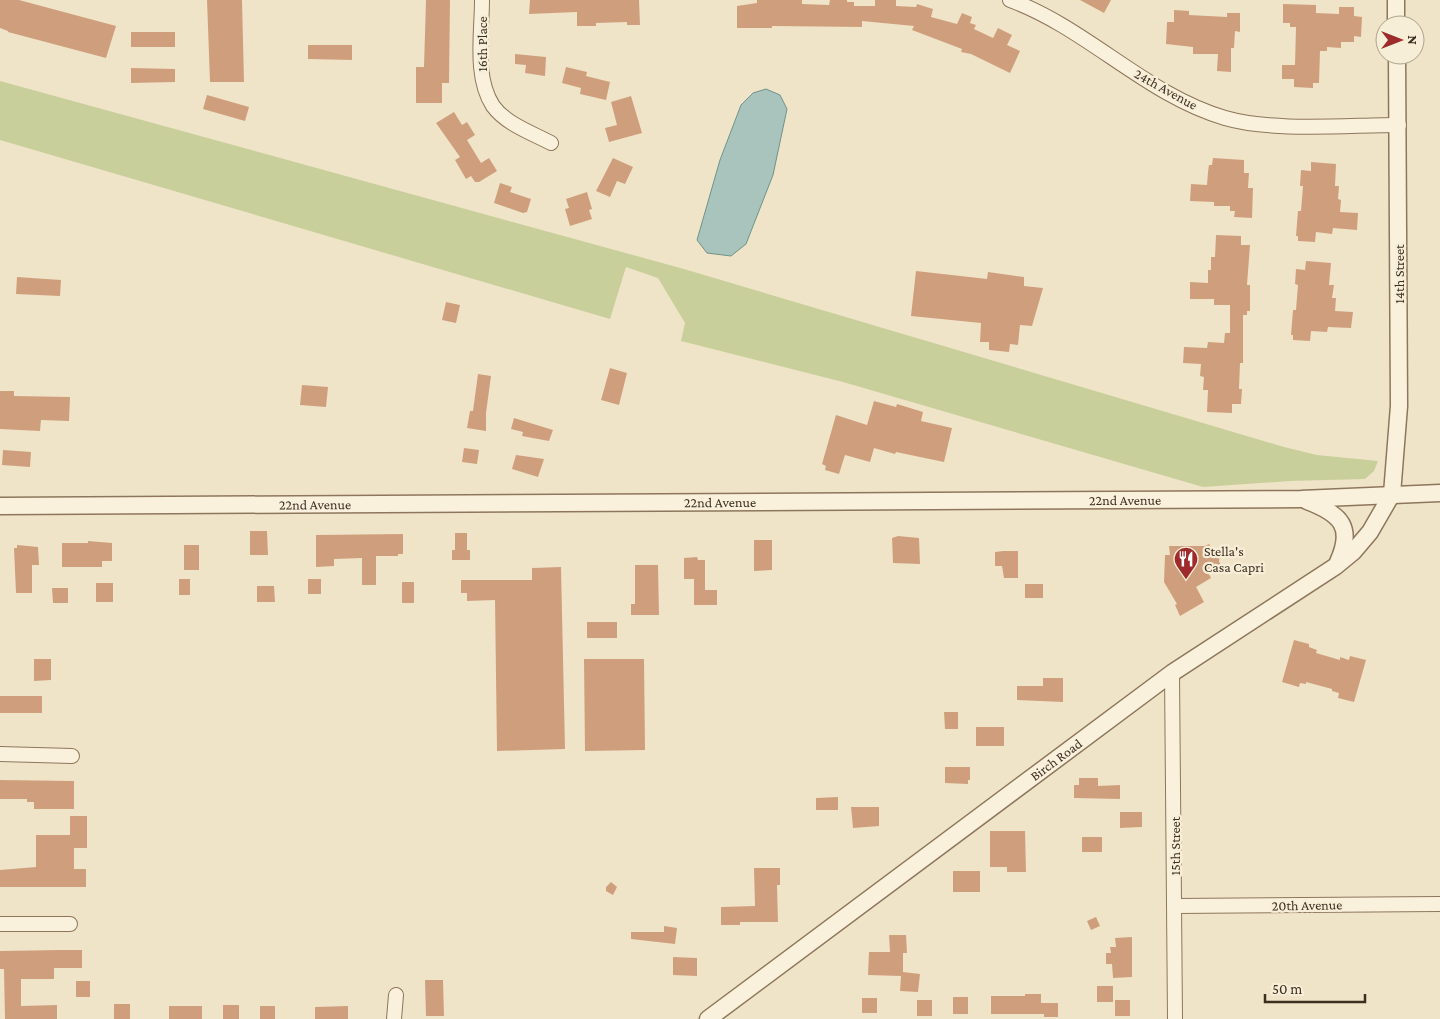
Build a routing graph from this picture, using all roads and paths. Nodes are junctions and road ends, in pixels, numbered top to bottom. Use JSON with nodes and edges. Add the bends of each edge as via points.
{"nodes":[{"id":1,"x":482,"y":0,"type":"edge"},
{"id":2,"x":1010,"y":0,"type":"edge"},
{"id":3,"x":1396,"y":0,"type":"edge"},
{"id":4,"x":1026,"y":3,"type":"edge"},
{"id":5,"x":1396,"y":15,"type":"edge"},
{"id":6,"x":1397,"y":65,"type":"edge"},
{"id":7,"x":1399,"y":125,"type":"junction"},
{"id":8,"x":551,"y":143,"type":"dead end"},
{"id":9,"x":1440,"y":493,"type":"edge"},
{"id":10,"x":1392,"y":494,"type":"junction"},
{"id":11,"x":1301,"y":499,"type":"junction"},
{"id":12,"x":0,"y":506,"type":"edge"},
{"id":13,"x":1336,"y":566,"type":"junction"},
{"id":14,"x":1172,"y":673,"type":"junction"},
{"id":15,"x":0,"y":754,"type":"edge"},
{"id":16,"x":72,"y":756,"type":"dead end"},
{"id":17,"x":1440,"y":904,"type":"edge"},
{"id":18,"x":1175,"y":906,"type":"junction"},
{"id":19,"x":0,"y":924,"type":"edge"},
{"id":20,"x":70,"y":924,"type":"dead end"},
{"id":21,"x":396,"y":995,"type":"dead end"},
{"id":22,"x":713,"y":1018,"type":"edge"},
{"id":23,"x":394,"y":1019,"type":"edge"},
{"id":24,"x":1175,"y":1019,"type":"edge"}],
"edges":[{"from":1,"to":8,"type":"street","name":"16th Place","via":[[483,83],[490,99],[515,125]]},
{"from":2,"to":4,"type":"street","name":"24th Avenue"},
{"from":3,"to":5,"type":"street"},
{"from":4,"to":7,"type":"street","name":"24th Avenue","via":[[1186,103],[1226,119],[1268,126]]},
{"from":6,"to":7,"type":"street","name":"14th Street"},
{"from":7,"to":10,"type":"street","name":"14th Street","via":[[1399,406]]},
{"from":9,"to":10,"type":"street","name":"22nd Avenue"},
{"from":10,"to":11,"type":"street","name":"22nd Avenue"},
{"from":10,"to":13,"type":"street","name":"Birch Road","via":[[1370,532]]},
{"from":11,"to":12,"type":"street","name":"22nd Avenue"},
{"from":11,"to":13,"type":"street","via":[[1326,508],[1342,522],[1346,541]]},
{"from":13,"to":14,"type":"street","name":"Birch Road"},
{"from":14,"to":18,"type":"street","name":"15th Street"},
{"from":14,"to":22,"type":"street","name":"Birch Road","via":[[868,898]]},
{"from":15,"to":16,"type":"street"},
{"from":17,"to":18,"type":"street","name":"20th Avenue"},
{"from":18,"to":24,"type":"street","name":"15th Street"},
{"from":19,"to":20,"type":"street"},
{"from":21,"to":23,"type":"street"}]}
